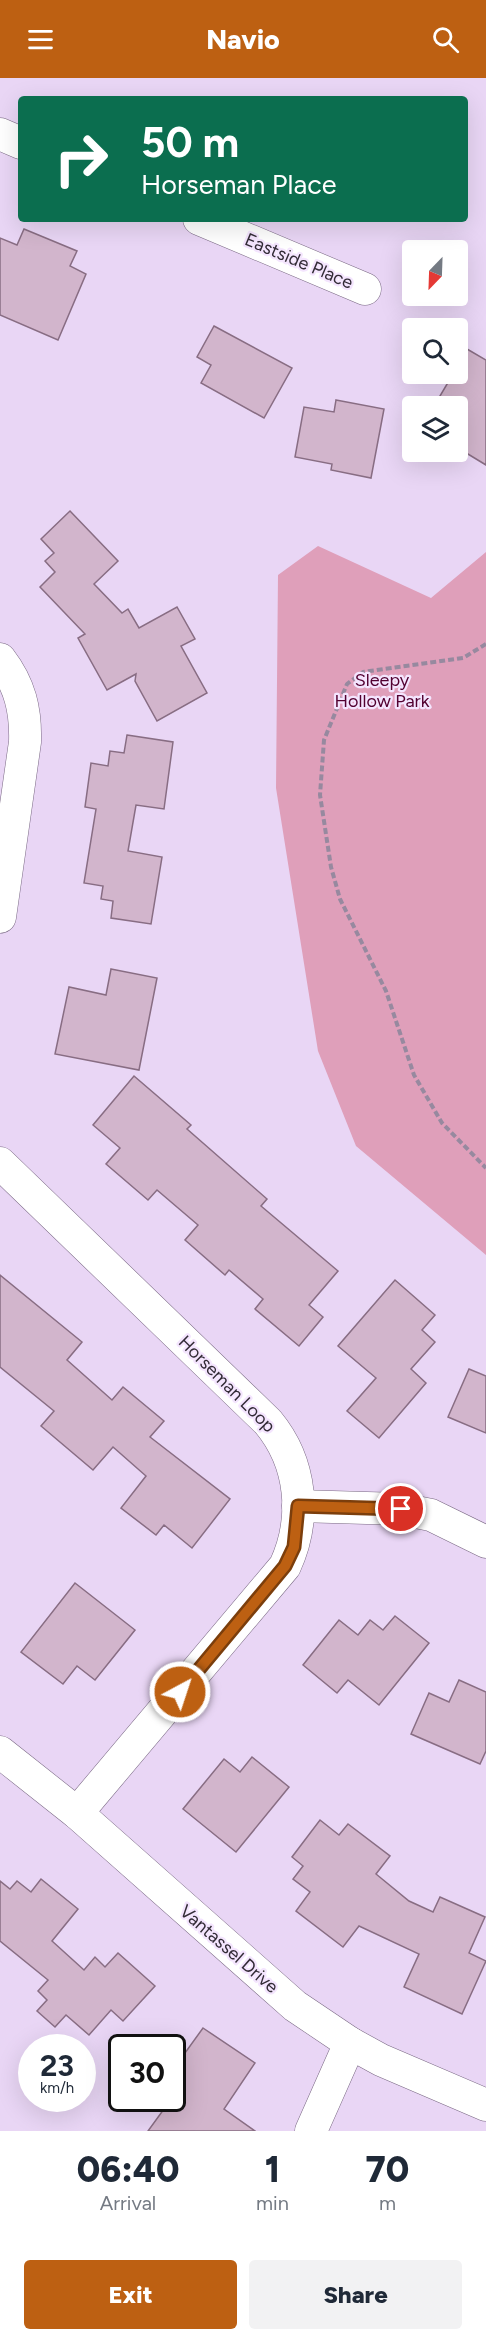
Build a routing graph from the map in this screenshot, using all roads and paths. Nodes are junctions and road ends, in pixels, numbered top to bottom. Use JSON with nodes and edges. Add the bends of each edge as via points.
{"nodes":[{"id":1,"x":0,"y":134,"type":"edge"},
{"id":2,"x":18,"y":142,"type":"edge"},
{"id":3,"x":206,"y":222,"type":"edge"},
{"id":4,"x":364,"y":290,"type":"dead end"},
{"id":5,"x":486,"y":645,"type":"edge"},
{"id":6,"x":0,"y":659,"type":"edge"},
{"id":7,"x":0,"y":916,"type":"edge"},
{"id":8,"x":0,"y":1163,"type":"edge"},
{"id":9,"x":486,"y":1168,"type":"edge"},
{"id":10,"x":298,"y":1506,"type":"junction"},
{"id":11,"x":486,"y":1542,"type":"edge"},
{"id":12,"x":0,"y":1752,"type":"edge"},
{"id":13,"x":77,"y":1813,"type":"junction"},
{"id":14,"x":350,"y":2043,"type":"junction"},
{"id":15,"x":486,"y":2105,"type":"edge"},
{"id":16,"x":311,"y":2131,"type":"edge"}],
"edges":[{"from":1,"to":2,"type":"street"},
{"from":3,"to":4,"type":"street","name":"Eastside Place"},
{"from":5,"to":9,"type":"path","via":[[463,658],[363,672],[347,684],[324,740],[320,795],[340,899],[386,991],[414,1075],[442,1123]]},
{"from":6,"to":7,"type":"street","via":[[11,673],[25,721]]},
{"from":8,"to":10,"type":"street","name":"Horseman Loop","via":[[268,1422],[283,1440],[291,1460]]},
{"from":10,"to":11,"type":"street","via":[[401,1509],[431,1515]]},
{"from":10,"to":13,"type":"street","name":"Horseman Loop","via":[[294,1547],[273,1584]]},
{"from":12,"to":13,"type":"street","name":"Vantassel Drive"},
{"from":13,"to":14,"type":"street","name":"Vantassel Drive","via":[[268,1985]]},
{"from":14,"to":15,"type":"street","name":"Vantassel Drive"},
{"from":14,"to":16,"type":"street"}]}
